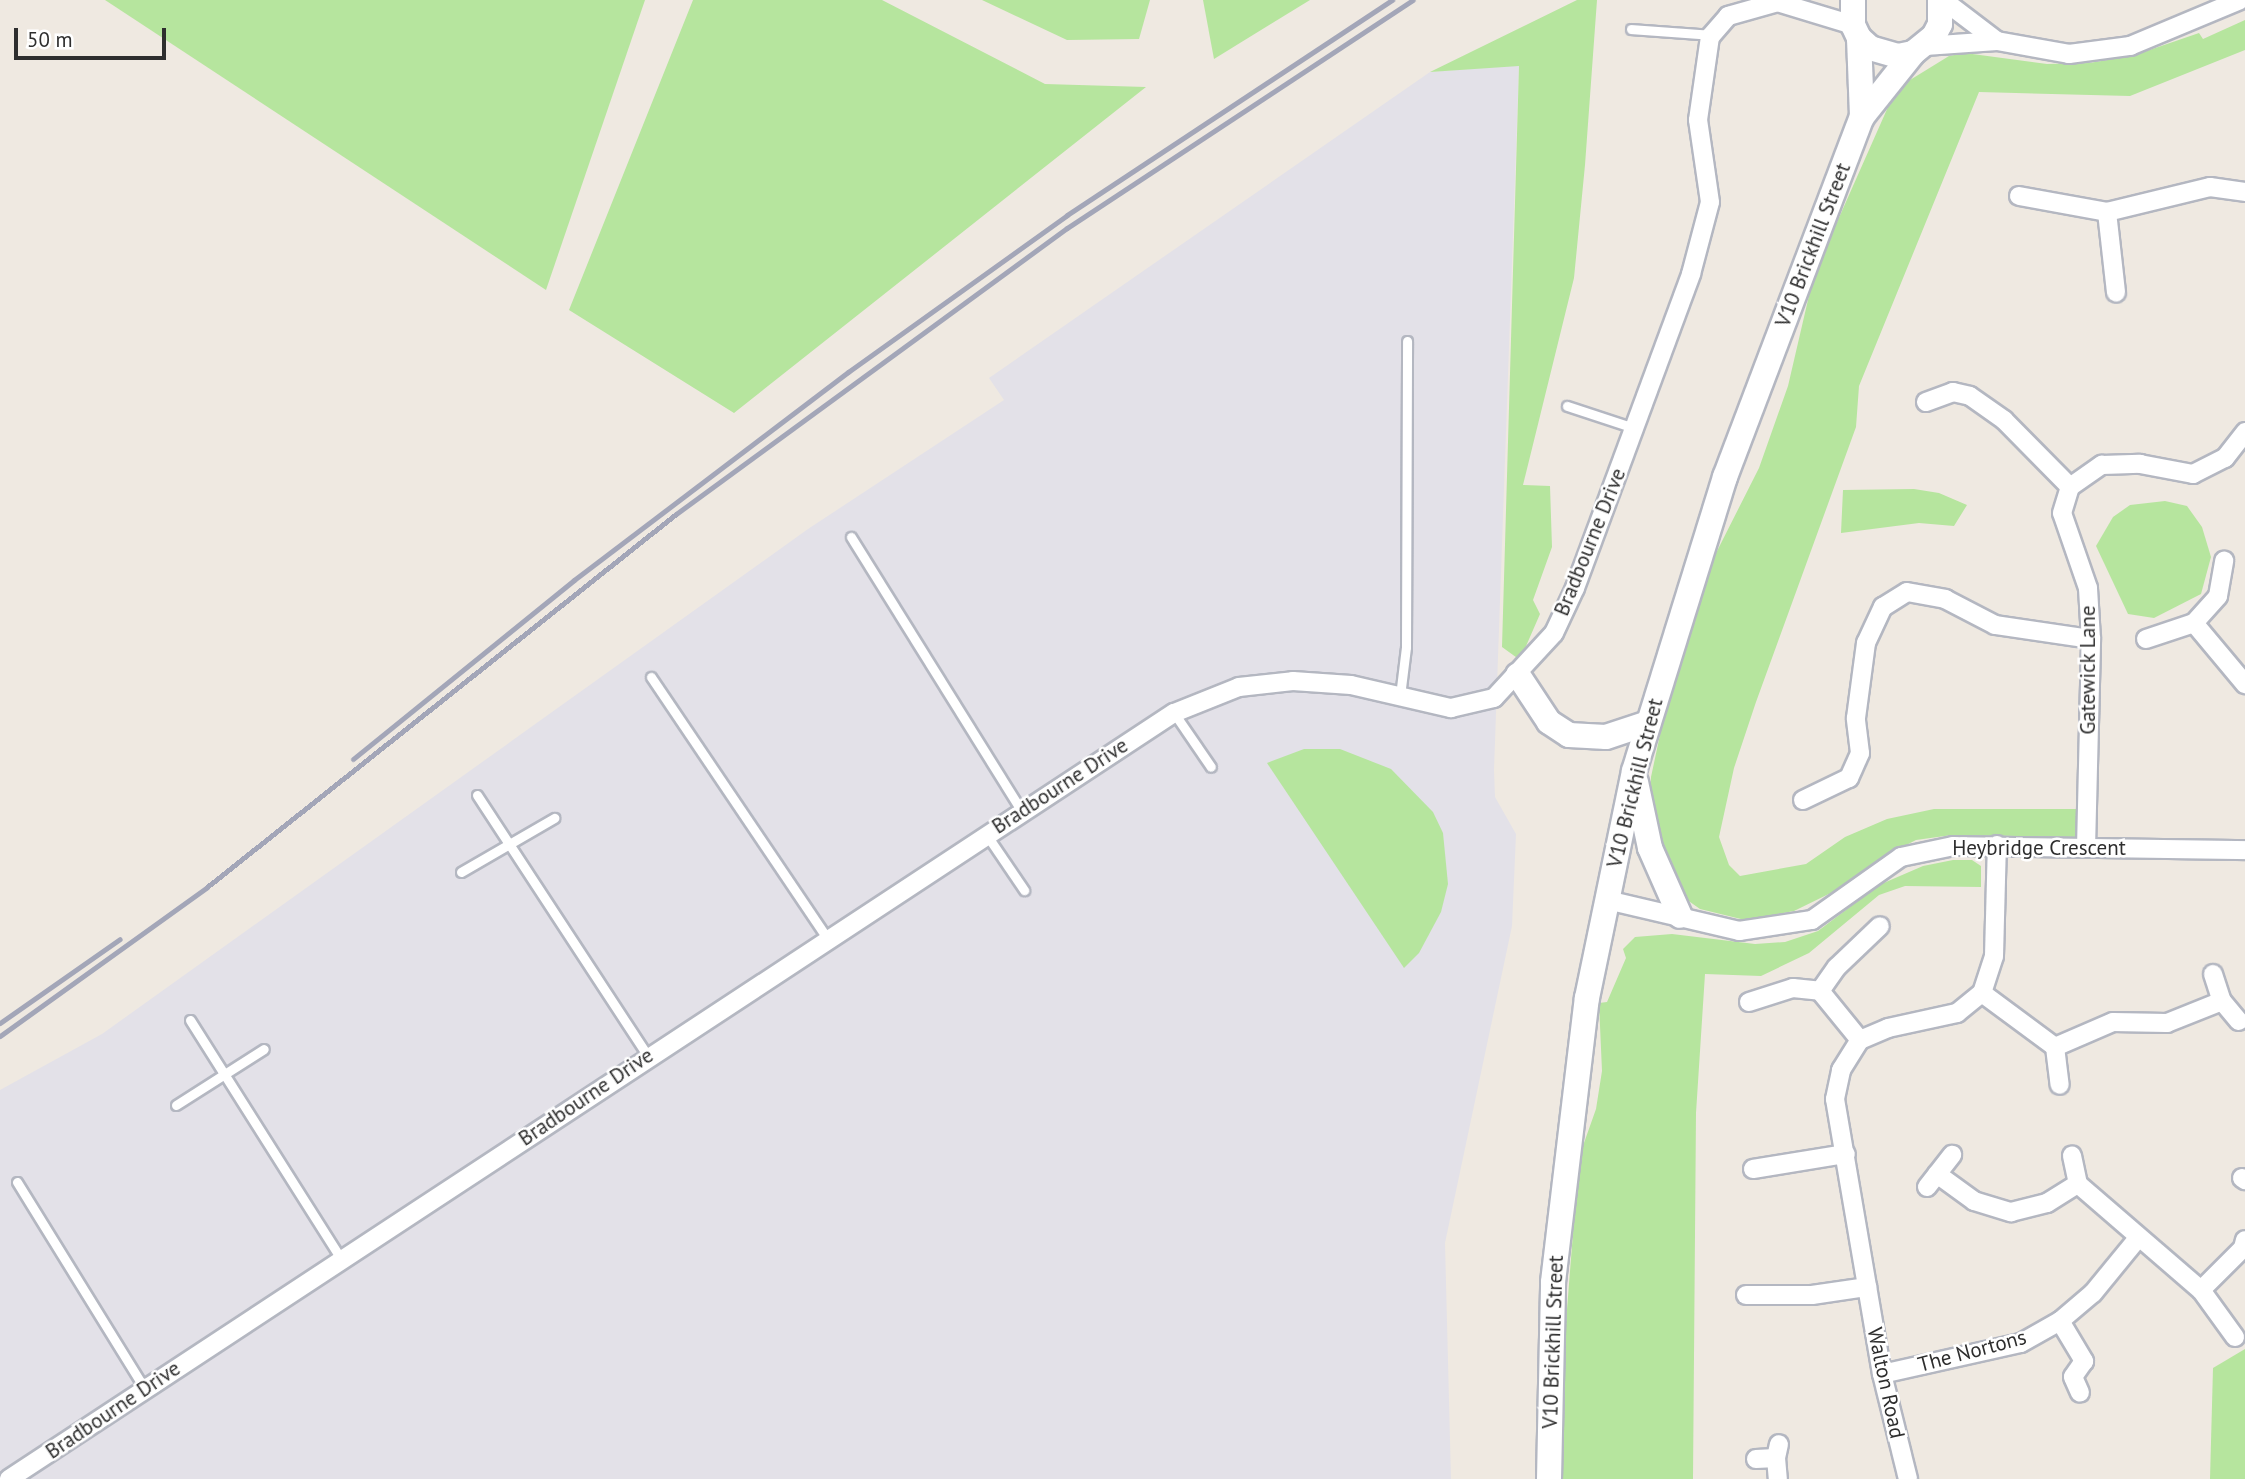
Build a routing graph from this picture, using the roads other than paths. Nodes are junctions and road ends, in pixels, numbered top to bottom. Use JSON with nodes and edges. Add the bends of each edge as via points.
{"nodes":[{"id":1,"x":1853,"y":0,"type":"edge"},
{"id":2,"x":1942,"y":0,"type":"edge"},
{"id":3,"x":2240,"y":0,"type":"edge"},
{"id":4,"x":1781,"y":1,"type":"edge"},
{"id":5,"x":1631,"y":29,"type":"dead end"},
{"id":6,"x":1856,"y":31,"type":"junction"},
{"id":7,"x":1712,"y":35,"type":"junction"},
{"id":8,"x":1997,"y":41,"type":"junction"},
{"id":9,"x":1919,"y":50,"type":"junction"},
{"id":10,"x":1862,"y":117,"type":"junction"},
{"id":11,"x":2245,"y":192,"type":"edge"},
{"id":12,"x":2019,"y":196,"type":"dead end"},
{"id":13,"x":2107,"y":212,"type":"junction"},
{"id":14,"x":2116,"y":292,"type":"dead end"},
{"id":15,"x":1407,"y":341,"type":"dead end"},
{"id":16,"x":1926,"y":402,"type":"dead end"},
{"id":17,"x":1567,"y":406,"type":"dead end"},
{"id":18,"x":1634,"y":428,"type":"junction"},
{"id":19,"x":2245,"y":432,"type":"edge"},
{"id":20,"x":2070,"y":487,"type":"junction"},
{"id":21,"x":851,"y":537,"type":"dead end"},
{"id":22,"x":2224,"y":561,"type":"dead end"},
{"id":23,"x":2194,"y":623,"type":"junction"},
{"id":24,"x":2091,"y":639,"type":"junction"},
{"id":25,"x":2147,"y":639,"type":"dead end"},
{"id":26,"x":1518,"y":675,"type":"junction"},
{"id":27,"x":651,"y":677,"type":"dead end"},
{"id":28,"x":2245,"y":684,"type":"edge"},
{"id":29,"x":1399,"y":696,"type":"junction"},
{"id":30,"x":1174,"y":713,"type":"junction"},
{"id":31,"x":1648,"y":723,"type":"junction"},
{"id":32,"x":1211,"y":767,"type":"dead end"},
{"id":33,"x":1634,"y":771,"type":"junction"},
{"id":34,"x":477,"y":795,"type":"dead end"},
{"id":35,"x":1803,"y":800,"type":"dead end"},
{"id":36,"x":1021,"y":810,"type":"junction"},
{"id":37,"x":554,"y":818,"type":"dead end"},
{"id":38,"x":986,"y":834,"type":"junction"},
{"id":39,"x":509,"y":845,"type":"junction"},
{"id":40,"x":1997,"y":845,"type":"junction"},
{"id":41,"x":2085,"y":848,"type":"junction"},
{"id":42,"x":2245,"y":850,"type":"edge"},
{"id":43,"x":461,"y":872,"type":"dead end"},
{"id":44,"x":1024,"y":890,"type":"dead end"},
{"id":45,"x":1607,"y":900,"type":"junction"},
{"id":46,"x":1680,"y":916,"type":"junction"},
{"id":47,"x":1880,"y":926,"type":"dead end"},
{"id":48,"x":827,"y":938,"type":"junction"},
{"id":49,"x":2213,"y":974,"type":"dead end"},
{"id":50,"x":1820,"y":991,"type":"junction"},
{"id":51,"x":1982,"y":993,"type":"junction"},
{"id":52,"x":2222,"y":1001,"type":"junction"},
{"id":53,"x":1748,"y":1002,"type":"dead end"},
{"id":54,"x":190,"y":1020,"type":"dead end"},
{"id":55,"x":2239,"y":1021,"type":"dead end"},
{"id":56,"x":1860,"y":1040,"type":"junction"},
{"id":57,"x":2055,"y":1047,"type":"junction"},
{"id":58,"x":264,"y":1049,"type":"dead end"},
{"id":59,"x":648,"y":1056,"type":"junction"},
{"id":60,"x":225,"y":1074,"type":"junction"},
{"id":61,"x":2060,"y":1085,"type":"dead end"},
{"id":62,"x":176,"y":1105,"type":"dead end"},
{"id":63,"x":1846,"y":1154,"type":"junction"},
{"id":64,"x":1952,"y":1155,"type":"dead end"},
{"id":65,"x":2072,"y":1156,"type":"dead end"},
{"id":66,"x":1753,"y":1169,"type":"dead end"},
{"id":67,"x":17,"y":1182,"type":"dead end"},
{"id":68,"x":2078,"y":1184,"type":"junction"},
{"id":69,"x":2137,"y":1238,"type":"junction"},
{"id":70,"x":2245,"y":1240,"type":"edge"},
{"id":71,"x":341,"y":1259,"type":"junction"},
{"id":72,"x":1867,"y":1287,"type":"junction"},
{"id":73,"x":2201,"y":1290,"type":"junction"},
{"id":74,"x":1746,"y":1296,"type":"dead end"},
{"id":75,"x":2060,"y":1321,"type":"junction"},
{"id":76,"x":2235,"y":1337,"type":"dead end"},
{"id":77,"x":1882,"y":1374,"type":"junction"},
{"id":78,"x":145,"y":1389,"type":"junction"},
{"id":79,"x":2080,"y":1393,"type":"dead end"},
{"id":80,"x":1756,"y":1460,"type":"dead end"},
{"id":81,"x":9,"y":1479,"type":"edge"},
{"id":82,"x":1549,"y":1479,"type":"edge"},
{"id":83,"x":1778,"y":1479,"type":"edge"},
{"id":84,"x":1908,"y":1479,"type":"edge"}],
"edges":[{"from":1,"to":6,"type":"street","name":"V10 Brickhill Street"},
{"from":2,"to":8,"type":"street"},
{"from":2,"to":9,"type":"street","name":"V10 Brickhill Street","via":[[1940,24]]},
{"from":3,"to":8,"type":"street","via":[[2130,46],[2069,54]]},
{"from":4,"to":6,"type":"street"},
{"from":4,"to":7,"type":"street","via":[[1728,16]]},
{"from":5,"to":7,"type":"lane"},
{"from":6,"to":9,"type":"street","via":[[1884,55]]},
{"from":6,"to":10,"type":"street","name":"V10 Brickhill Street"},
{"from":7,"to":18,"type":"street","name":"Bradbourne Drive","via":[[1698,120],[1710,202],[1691,274]]},
{"from":8,"to":9,"type":"street"},
{"from":9,"to":10,"type":"street","name":"V10 Brickhill Street"},
{"from":10,"to":31,"type":"street","name":"V10 Brickhill Street","via":[[1725,477]]},
{"from":11,"to":13,"type":"street","via":[[2210,187]]},
{"from":12,"to":13,"type":"street"},
{"from":13,"to":14,"type":"street"},
{"from":15,"to":29,"type":"lane","via":[[1406,647]]},
{"from":16,"to":20,"type":"street","via":[[1953,392],[1970,396],[2004,420]]},
{"from":17,"to":18,"type":"lane"},
{"from":18,"to":26,"type":"street","name":"Bradbourne Drive","via":[[1554,633]]},
{"from":19,"to":20,"type":"street","via":[[2225,458],[2193,474],[2140,464],[2102,465]]},
{"from":20,"to":24,"type":"street","name":"Gatewick Lane","via":[[2062,513],[2069,545],[2088,588]]},
{"from":21,"to":36,"type":"lane"},
{"from":22,"to":23,"type":"street","via":[[2218,596]]},
{"from":23,"to":25,"type":"street"},
{"from":23,"to":28,"type":"street"},
{"from":24,"to":35,"type":"street","via":[[1995,625],[1945,599],[1907,592],[1883,607],[1866,643],[1856,718],[1860,753],[1849,778]]},
{"from":24,"to":41,"type":"street","name":"Gatewick Lane"},
{"from":26,"to":29,"type":"street","name":"Bradbourne Drive","via":[[1494,698],[1451,708]]},
{"from":26,"to":31,"type":"street","via":[[1549,722],[1569,735],[1606,737]]},
{"from":27,"to":48,"type":"lane"},
{"from":29,"to":30,"type":"street","name":"Bradbourne Drive","via":[[1351,685],[1293,681],[1239,687]]},
{"from":30,"to":32,"type":"lane"},
{"from":30,"to":36,"type":"street","name":"Bradbourne Drive"},
{"from":31,"to":33,"type":"street","name":"V10 Brickhill Street"},
{"from":33,"to":45,"type":"street","name":"V10 Brickhill Street"},
{"from":33,"to":46,"type":"street","via":[[1650,848]]},
{"from":34,"to":39,"type":"lane"},
{"from":36,"to":38,"type":"street","name":"Bradbourne Drive"},
{"from":37,"to":39,"type":"lane"},
{"from":38,"to":44,"type":"lane"},
{"from":38,"to":48,"type":"street","name":"Bradbourne Drive"},
{"from":39,"to":43,"type":"lane"},
{"from":39,"to":59,"type":"lane"},
{"from":40,"to":41,"type":"street","name":"Heybridge Crescent"},
{"from":40,"to":46,"type":"street","name":"Heybridge Crescent","via":[[1953,846],[1901,857],[1812,920],[1739,930]]},
{"from":40,"to":51,"type":"street","via":[[1994,956]]},
{"from":41,"to":42,"type":"street","name":"Heybridge Crescent"},
{"from":45,"to":46,"type":"street","name":"Heybridge Crescent"},
{"from":45,"to":82,"type":"street","name":"V10 Brickhill Street","via":[[1587,998],[1553,1282]]},
{"from":47,"to":50,"type":"street"},
{"from":48,"to":59,"type":"street","name":"Bradbourne Drive"},
{"from":49,"to":52,"type":"street"},
{"from":50,"to":53,"type":"street","via":[[1793,988]]},
{"from":50,"to":56,"type":"street"},
{"from":51,"to":56,"type":"street","via":[[1957,1013],[1888,1028]]},
{"from":51,"to":57,"type":"street"},
{"from":52,"to":55,"type":"street"},
{"from":52,"to":57,"type":"street","via":[[2166,1023],[2113,1022]]},
{"from":54,"to":60,"type":"lane"},
{"from":56,"to":63,"type":"street","name":"Walton Road","via":[[1840,1070],[1835,1099]]},
{"from":57,"to":61,"type":"street"},
{"from":58,"to":60,"type":"lane"},
{"from":59,"to":71,"type":"street","name":"Bradbourne Drive"},
{"from":60,"to":62,"type":"lane"},
{"from":60,"to":71,"type":"lane"},
{"from":63,"to":66,"type":"street"},
{"from":63,"to":72,"type":"street","name":"Walton Road"},
{"from":64,"to":68,"type":"street","via":[[1932,1181],[2011,1212],[2047,1203]]},
{"from":65,"to":68,"type":"street"},
{"from":67,"to":78,"type":"lane"},
{"from":68,"to":69,"type":"street"},
{"from":69,"to":73,"type":"street"},
{"from":69,"to":75,"type":"street","name":"The Nortons","via":[[2093,1293]]},
{"from":70,"to":73,"type":"street","via":[[2244,1248]]},
{"from":71,"to":78,"type":"street","name":"Bradbourne Drive"},
{"from":72,"to":74,"type":"street","via":[[1812,1295]]},
{"from":72,"to":77,"type":"street","name":"Walton Road"},
{"from":73,"to":76,"type":"street"},
{"from":75,"to":77,"type":"street","name":"The Nortons","via":[[2021,1342]]},
{"from":75,"to":79,"type":"street","via":[[2084,1361],[2073,1377]]},
{"from":77,"to":84,"type":"street","name":"Walton Road"},
{"from":78,"to":81,"type":"street","name":"Bradbourne Drive"},
{"from":80,"to":83,"type":"street","via":[[1777,1451]]}]}
